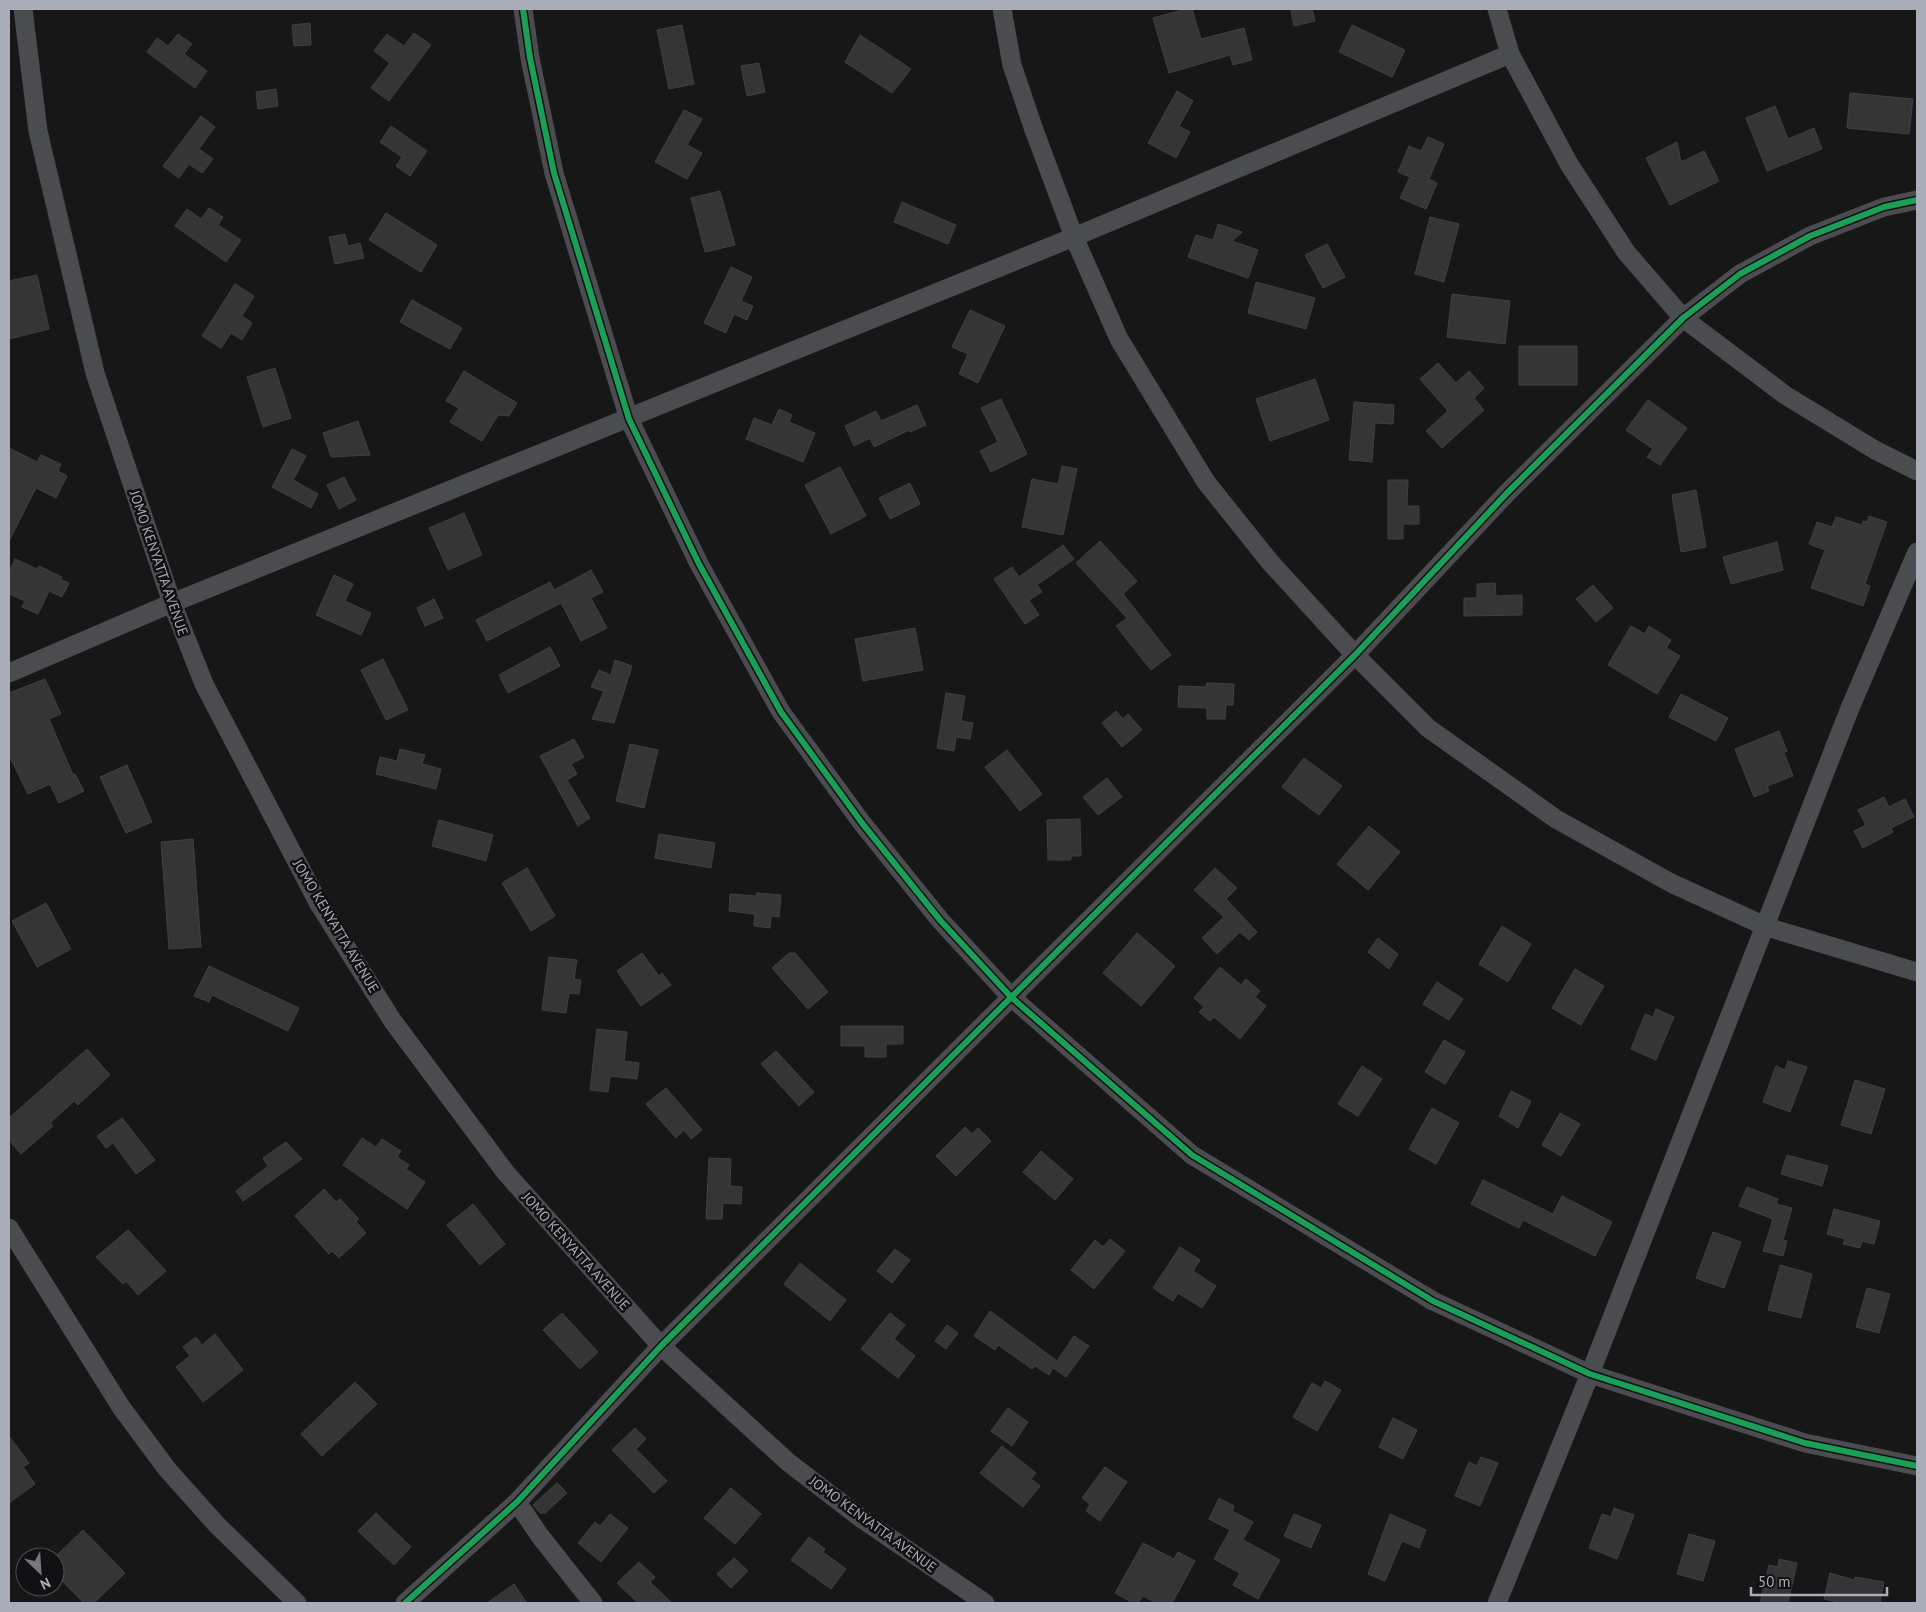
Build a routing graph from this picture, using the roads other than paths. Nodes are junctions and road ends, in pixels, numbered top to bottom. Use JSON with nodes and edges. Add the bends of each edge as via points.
{"nodes":[{"id":1,"x":23,"y":9,"type":"edge"},
{"id":2,"x":523,"y":9,"type":"edge"},
{"id":3,"x":1002,"y":9,"type":"edge"},
{"id":4,"x":1497,"y":9,"type":"edge"},
{"id":5,"x":1510,"y":54,"type":"junction"},
{"id":6,"x":1917,"y":200,"type":"edge"},
{"id":7,"x":1074,"y":237,"type":"junction"},
{"id":8,"x":1683,"y":318,"type":"junction"},
{"id":9,"x":629,"y":419,"type":"junction"},
{"id":10,"x":1917,"y":471,"type":"edge"},
{"id":11,"x":1917,"y":552,"type":"edge"},
{"id":12,"x":172,"y":603,"type":"junction"},
{"id":13,"x":1355,"y":655,"type":"junction"},
{"id":14,"x":9,"y":673,"type":"edge"},
{"id":15,"x":1767,"y":927,"type":"junction"},
{"id":16,"x":1917,"y":972,"type":"edge"},
{"id":17,"x":1011,"y":997,"type":"junction"},
{"id":18,"x":9,"y":1228,"type":"edge"},
{"id":19,"x":661,"y":1346,"type":"junction"},
{"id":20,"x":1590,"y":1374,"type":"junction"},
{"id":21,"x":1917,"y":1466,"type":"edge"},
{"id":22,"x":517,"y":1502,"type":"junction"},
{"id":23,"x":297,"y":1603,"type":"edge"},
{"id":24,"x":405,"y":1603,"type":"edge"},
{"id":25,"x":593,"y":1603,"type":"edge"},
{"id":26,"x":985,"y":1603,"type":"edge"},
{"id":27,"x":1497,"y":1603,"type":"edge"}],
"edges":[{"from":1,"to":12,"type":"street","name":"JOMO KENYATTA AVENUE","via":[[38,131],[95,373]]},
{"from":2,"to":9,"type":"street","via":[[554,172]]},
{"from":3,"to":7,"type":"street","via":[[1012,65]]},
{"from":4,"to":5,"type":"street"},
{"from":5,"to":7,"type":"street"},
{"from":5,"to":8,"type":"street","via":[[1569,164],[1626,252]]},
{"from":6,"to":8,"type":"street","via":[[1884,207],[1810,236],[1740,274]]},
{"from":7,"to":9,"type":"street"},
{"from":7,"to":13,"type":"street","via":[[1119,339],[1206,482],[1270,562]]},
{"from":8,"to":10,"type":"street","via":[[1785,395],[1875,450]]},
{"from":8,"to":13,"type":"street","via":[[1507,493]]},
{"from":9,"to":12,"type":"street"},
{"from":9,"to":17,"type":"street","via":[[698,564],[781,712],[862,823],[940,920]]},
{"from":11,"to":15,"type":"street","via":[[1850,708]]},
{"from":12,"to":14,"type":"street"},
{"from":12,"to":19,"type":"street","name":"JOMO KENYATTA AVENUE","via":[[204,684],[319,904],[392,1020],[506,1173]]},
{"from":13,"to":15,"type":"street","via":[[1428,728],[1556,819],[1671,883]]},
{"from":13,"to":17,"type":"street"},
{"from":15,"to":16,"type":"street"},
{"from":15,"to":20,"type":"street"},
{"from":17,"to":19,"type":"street"},
{"from":17,"to":20,"type":"street","via":[[1192,1155],[1433,1301]]},
{"from":18,"to":23,"type":"street","via":[[121,1407],[167,1469],[217,1525]]},
{"from":19,"to":22,"type":"street"},
{"from":19,"to":26,"type":"street","name":"JOMO KENYATTA AVENUE","via":[[788,1462],[862,1519]]},
{"from":20,"to":21,"type":"street","via":[[1806,1443]]},
{"from":20,"to":27,"type":"street"},
{"from":22,"to":24,"type":"street"},
{"from":22,"to":25,"type":"street"}]}
